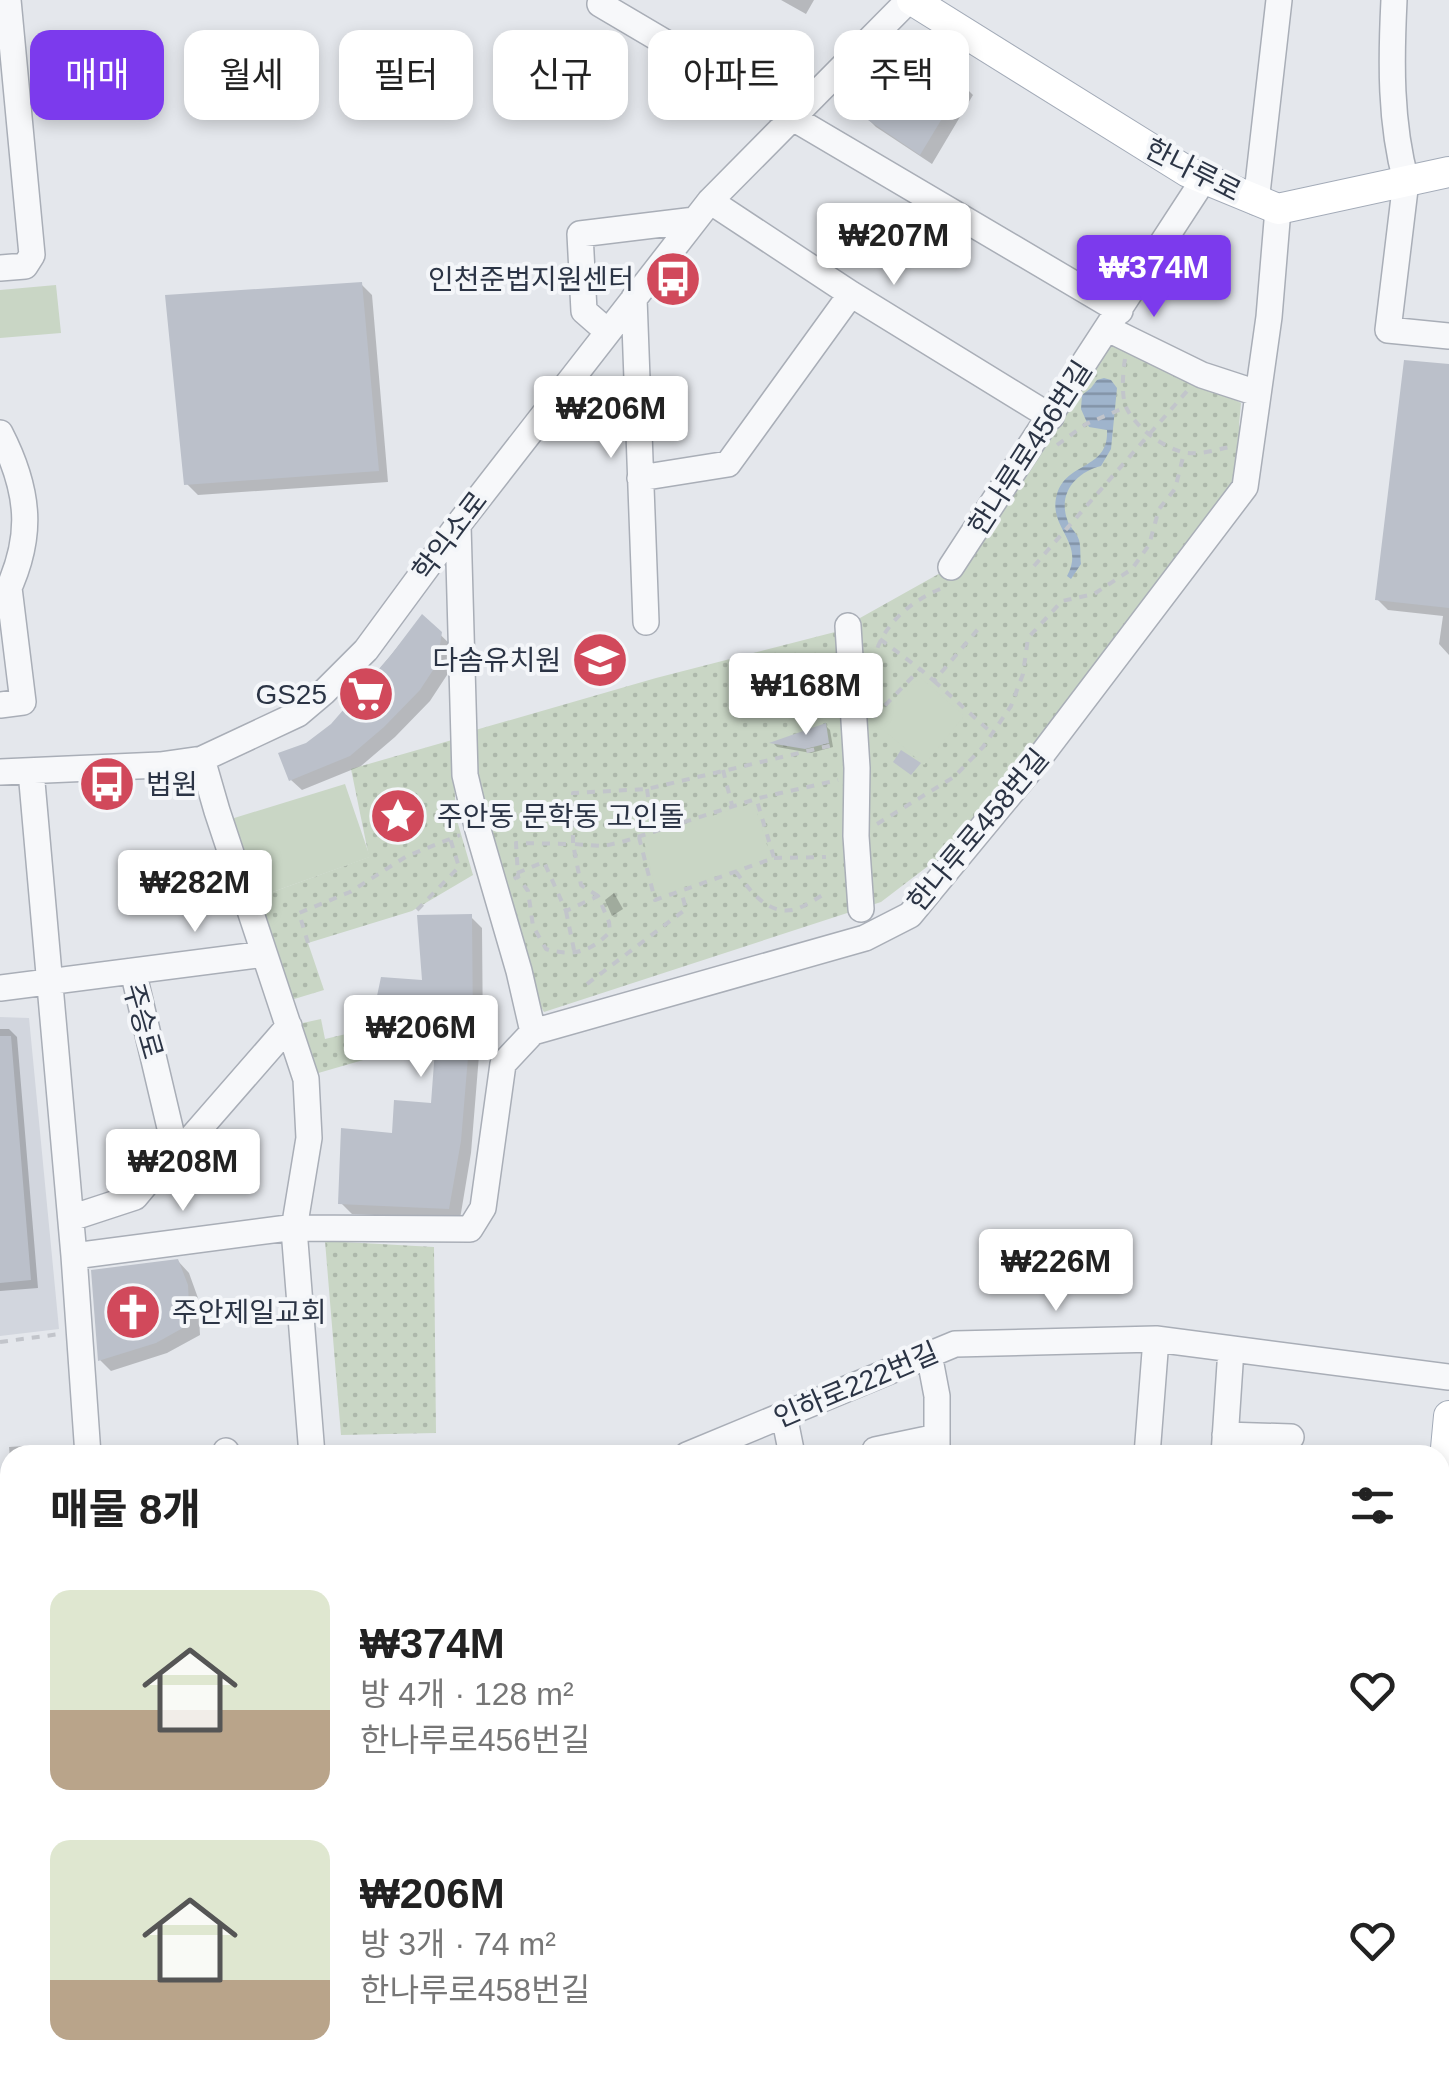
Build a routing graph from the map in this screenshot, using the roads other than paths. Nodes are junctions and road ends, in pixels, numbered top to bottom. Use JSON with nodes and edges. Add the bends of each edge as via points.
{"nodes":[{"id":1,"x":8,"y":0,"type":"edge"},
{"id":2,"x":1279,"y":0,"type":"edge"},
{"id":3,"x":1394,"y":0,"type":"edge"},
{"id":4,"x":601,"y":2,"type":"edge"},
{"id":5,"x":925,"y":3,"type":"edge"},
{"id":6,"x":648,"y":30,"type":"edge"},
{"id":7,"x":814,"y":100,"type":"edge"},
{"id":8,"x":791,"y":120,"type":"edge"},
{"id":9,"x":799,"y":120,"type":"edge"},
{"id":10,"x":1449,"y":172,"type":"edge"},
{"id":11,"x":1204,"y":179,"type":"junction"},
{"id":12,"x":1406,"y":181,"type":"junction"},
{"id":13,"x":1267,"y":205,"type":"junction"},
{"id":14,"x":702,"y":210,"type":"junction"},
{"id":15,"x":0,"y":268,"type":"edge"},
{"id":16,"x":851,"y":294,"type":"junction"},
{"id":17,"x":634,"y":298,"type":"junction"},
{"id":18,"x":1119,"y":326,"type":"junction"},
{"id":19,"x":608,"y":332,"type":"junction"},
{"id":20,"x":1449,"y":336,"type":"edge"},
{"id":21,"x":1256,"y":392,"type":"junction"},
{"id":22,"x":1051,"y":417,"type":"junction"},
{"id":23,"x":0,"y":432,"type":"edge"},
{"id":24,"x":640,"y":478,"type":"junction"},
{"id":25,"x":458,"y":524,"type":"junction"},
{"id":26,"x":952,"y":566,"type":"dead end"},
{"id":27,"x":5,"y":597,"type":"edge"},
{"id":28,"x":646,"y":622,"type":"dead end"},
{"id":29,"x":848,"y":626,"type":"dead end"},
{"id":30,"x":0,"y":704,"type":"edge"},
{"id":31,"x":202,"y":759,"type":"junction"},
{"id":32,"x":31,"y":771,"type":"junction"},
{"id":33,"x":0,"y":772,"type":"edge"},
{"id":34,"x":860,"y":908,"type":"dead end"},
{"id":35,"x":264,"y":954,"type":"junction"},
{"id":36,"x":134,"y":972,"type":"junction"},
{"id":37,"x":48,"y":983,"type":"junction"},
{"id":38,"x":0,"y":988,"type":"edge"},
{"id":39,"x":288,"y":1026,"type":"junction"},
{"id":40,"x":533,"y":1032,"type":"junction"},
{"id":41,"x":174,"y":1149,"type":"junction"},
{"id":42,"x":70,"y":1218,"type":"junction"},
{"id":43,"x":294,"y":1229,"type":"junction"},
{"id":44,"x":74,"y":1256,"type":"junction"},
{"id":45,"x":1156,"y":1339,"type":"junction"},
{"id":46,"x":1231,"y":1349,"type":"junction"},
{"id":47,"x":929,"y":1354,"type":"junction"},
{"id":48,"x":1449,"y":1377,"type":"edge"},
{"id":49,"x":784,"y":1415,"type":"junction"},
{"id":50,"x":1449,"y":1416,"type":"edge"},
{"id":51,"x":1291,"y":1437,"type":"dead end"},
{"id":52,"x":87,"y":1445,"type":"edge"},
{"id":53,"x":311,"y":1445,"type":"edge"},
{"id":54,"x":711,"y":1445,"type":"edge"},
{"id":55,"x":790,"y":1445,"type":"edge"},
{"id":56,"x":937,"y":1445,"type":"edge"},
{"id":57,"x":1148,"y":1445,"type":"edge"},
{"id":58,"x":1224,"y":1445,"type":"edge"},
{"id":59,"x":1446,"y":1445,"type":"edge"}],
"edges":[{"from":1,"to":15,"type":"street","via":[[32,255],[25,266]]},
{"from":2,"to":13,"type":"street","name":"한나루로458번길"},
{"from":3,"to":12,"type":"street","via":[[1391,72]]},
{"from":4,"to":6,"type":"street"},
{"from":5,"to":7,"type":"street","name":"학익소로"},
{"from":5,"to":11,"type":"main road","name":"한나루로"},
{"from":8,"to":14,"type":"street","name":"학익소로"},
{"from":9,"to":18,"type":"street"},
{"from":10,"to":12,"type":"main road"},
{"from":11,"to":13,"type":"main road","name":"한나루로"},
{"from":11,"to":18,"type":"street","name":"한나루로456번길"},
{"from":12,"to":13,"type":"main road"},
{"from":12,"to":20,"type":"street","via":[[1388,330]]},
{"from":13,"to":21,"type":"street","name":"한나루로458번길","via":[[1269,317]]},
{"from":14,"to":16,"type":"street"},
{"from":14,"to":17,"type":"street","name":"학익소로"},
{"from":14,"to":19,"type":"street","via":[[580,234],[584,312]]},
{"from":16,"to":22,"type":"street"},
{"from":16,"to":24,"type":"street","via":[[728,464]]},
{"from":17,"to":19,"type":"street","name":"학익소로"},
{"from":17,"to":24,"type":"street"},
{"from":18,"to":21,"type":"street","via":[[1202,375]]},
{"from":18,"to":22,"type":"street","name":"한나루로456번길"},
{"from":19,"to":25,"type":"street","name":"학익소로"},
{"from":21,"to":40,"type":"street","name":"한나루로458번길","via":[[1245,486],[1034,765],[910,915],[865,938]]},
{"from":22,"to":26,"type":"street","name":"한나루로456번길"},
{"from":23,"to":27,"type":"street","via":[[24,500],[24,539]]},
{"from":24,"to":28,"type":"street"},
{"from":25,"to":31,"type":"street","name":"학익소로","via":[[366,650],[324,692],[298,714]]},
{"from":25,"to":40,"type":"street","via":[[465,775]]},
{"from":27,"to":30,"type":"street","via":[[23,702]]},
{"from":29,"to":34,"type":"street","via":[[862,731]]},
{"from":31,"to":32,"type":"street","name":"학익소로"},
{"from":31,"to":35,"type":"street"},
{"from":32,"to":33,"type":"street","name":"학익소로"},
{"from":32,"to":37,"type":"street"},
{"from":35,"to":36,"type":"street"},
{"from":35,"to":39,"type":"street"},
{"from":36,"to":37,"type":"street","name":"주승로"},
{"from":36,"to":41,"type":"street","name":"주승로"},
{"from":37,"to":38,"type":"street","name":"주승로"},
{"from":37,"to":42,"type":"street"},
{"from":39,"to":41,"type":"street","via":[[187,1143]]},
{"from":39,"to":43,"type":"street","via":[[306,1079],[309,1138]]},
{"from":40,"to":43,"type":"street","via":[[503,1064],[483,1208],[470,1228]]},
{"from":41,"to":42,"type":"street","via":[[135,1197]]},
{"from":42,"to":44,"type":"street"},
{"from":43,"to":44,"type":"street"},
{"from":43,"to":53,"type":"street"},
{"from":44,"to":52,"type":"street"},
{"from":45,"to":46,"type":"street","name":"인하로222번길"},
{"from":45,"to":47,"type":"street","name":"인하로222번길","via":[[955,1344]]},
{"from":45,"to":57,"type":"street"},
{"from":46,"to":48,"type":"street","name":"인하로222번길"},
{"from":46,"to":58,"type":"street"},
{"from":47,"to":49,"type":"street","name":"인하로222번길"},
{"from":47,"to":56,"type":"street"},
{"from":49,"to":54,"type":"street","name":"인하로222번길"},
{"from":49,"to":55,"type":"street"},
{"from":50,"to":59,"type":"main road"},
{"from":51,"to":58,"type":"street"}]}
